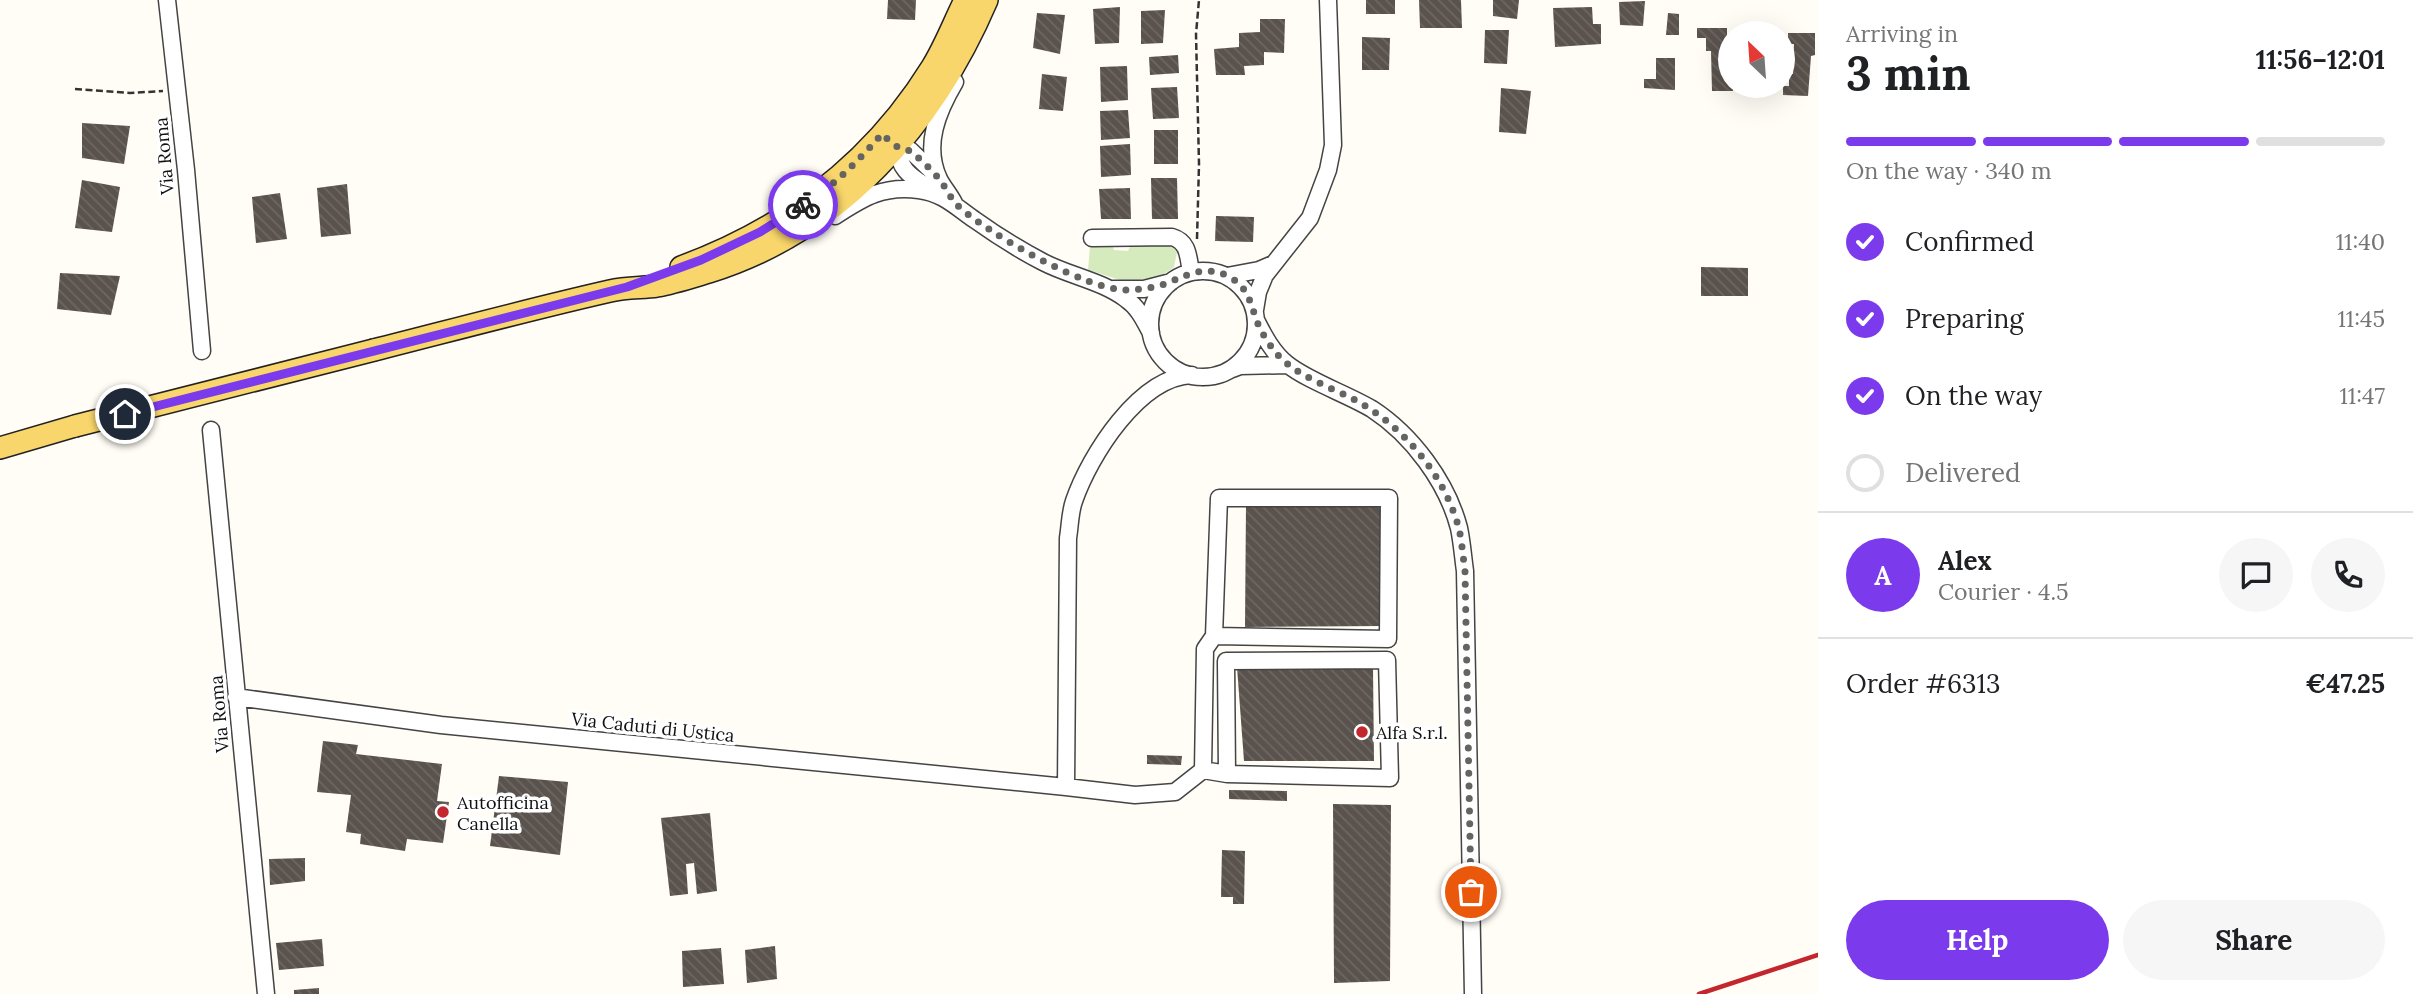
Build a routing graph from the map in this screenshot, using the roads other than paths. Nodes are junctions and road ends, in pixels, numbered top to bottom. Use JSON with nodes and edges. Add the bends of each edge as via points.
{"nodes":[{"id":1,"x":167,"y":0,"type":"edge"},
{"id":2,"x":1328,"y":0,"type":"edge"},
{"id":3,"x":980,"y":1,"type":"edge"},
{"id":4,"x":890,"y":140,"type":"junction"},
{"id":5,"x":945,"y":192,"type":"junction"},
{"id":6,"x":1092,"y":238,"type":"dead end"},
{"id":7,"x":1273,"y":264,"type":"junction"},
{"id":8,"x":727,"y":265,"type":"junction"},
{"id":9,"x":1191,"y":272,"type":"junction"},
{"id":10,"x":1227,"y":276,"type":"junction"},
{"id":11,"x":1171,"y":282,"type":"junction"},
{"id":12,"x":627,"y":287,"type":"junction"},
{"id":13,"x":1111,"y":289,"type":"junction"},
{"id":14,"x":1256,"y":315,"type":"junction"},
{"id":15,"x":1153,"y":340,"type":"junction"},
{"id":16,"x":202,"y":351,"type":"dead end"},
{"id":17,"x":1288,"y":365,"type":"junction"},
{"id":18,"x":1225,"y":372,"type":"junction"},
{"id":19,"x":1192,"y":375,"type":"junction"},
{"id":20,"x":1147,"y":391,"type":"junction"},
{"id":21,"x":211,"y":430,"type":"dead end"},
{"id":22,"x":0,"y":448,"type":"edge"},
{"id":23,"x":1214,"y":636,"type":"junction"},
{"id":24,"x":1205,"y":674,"type":"junction"},
{"id":25,"x":1227,"y":674,"type":"junction"},
{"id":26,"x":236,"y":697,"type":"junction"},
{"id":27,"x":1203,"y":770,"type":"junction"},
{"id":28,"x":1227,"y":774,"type":"junction"},
{"id":29,"x":1066,"y":787,"type":"junction"},
{"id":30,"x":266,"y":994,"type":"edge"},
{"id":31,"x":1473,"y":994,"type":"edge"}],
"edges":[{"from":1,"to":16,"type":"street","name":"Via Roma"},
{"from":2,"to":7,"type":"street","via":[[1333,145],[1328,170],[1310,218]]},
{"from":3,"to":4,"type":"main road","via":[[932,68]]},
{"from":3,"to":5,"type":"street","via":[[984,26],[941,107],[933,134],[933,159]]},
{"from":4,"to":5,"type":"street","via":[[910,150]]},
{"from":4,"to":8,"type":"main road","via":[[858,187],[808,225]]},
{"from":4,"to":12,"type":"main road","via":[[816,198],[760,232]]},
{"from":5,"to":8,"type":"street","via":[[879,191],[761,260]]},
{"from":5,"to":13,"type":"street","via":[[975,220],[1044,262]]},
{"from":6,"to":9,"type":"street","via":[[1180,239]]},
{"from":7,"to":10,"type":"street"},
{"from":7,"to":14,"type":"street","via":[[1262,284]]},
{"from":8,"to":12,"type":"main road","via":[[657,286]]},
{"from":9,"to":10,"type":"street"},
{"from":9,"to":11,"type":"street"},
{"from":10,"to":14,"type":"street","via":[[1244,289]]},
{"from":11,"to":13,"type":"street","via":[[1144,289]]},
{"from":11,"to":15,"type":"street","via":[[1156,300],[1151,318]]},
{"from":12,"to":22,"type":"main road","bridge":true},
{"from":13,"to":15,"type":"street","via":[[1138,310]]},
{"from":14,"to":17,"type":"street","via":[[1271,347]]},
{"from":14,"to":18,"type":"street","via":[[1252,345],[1244,358]]},
{"from":15,"to":19,"type":"street","via":[[1174,368]]},
{"from":15,"to":20,"type":"street","via":[[1157,363]]},
{"from":17,"to":18,"type":"street","via":[[1240,366]]},
{"from":17,"to":31,"type":"street","via":[[1373,410],[1403,435],[1428,464],[1459,528],[1465,571]]},
{"from":18,"to":19,"type":"street"},
{"from":19,"to":20,"type":"street"},
{"from":20,"to":29,"type":"street","via":[[1111,433],[1073,503],[1068,538]]},
{"from":21,"to":26,"type":"street","name":"Via Roma"},
{"from":23,"to":23,"type":"street","via":[[1219,498],[1389,498],[1388,639]]},
{"from":23,"to":24,"type":"street","via":[[1205,649]]},
{"from":24,"to":25,"type":"street"},
{"from":24,"to":27,"type":"street"},
{"from":25,"to":28,"type":"street"},
{"from":25,"to":28,"type":"street","via":[[1226,661],[1387,660],[1390,778]]},
{"from":26,"to":29,"type":"street","name":"Via Caduti di Ustica","via":[[441,725]]},
{"from":26,"to":30,"type":"street","name":"Via Roma"},
{"from":27,"to":28,"type":"street"},
{"from":27,"to":29,"type":"street","name":"Via Caduti di Ustica","via":[[1175,792],[1135,795]]}]}
